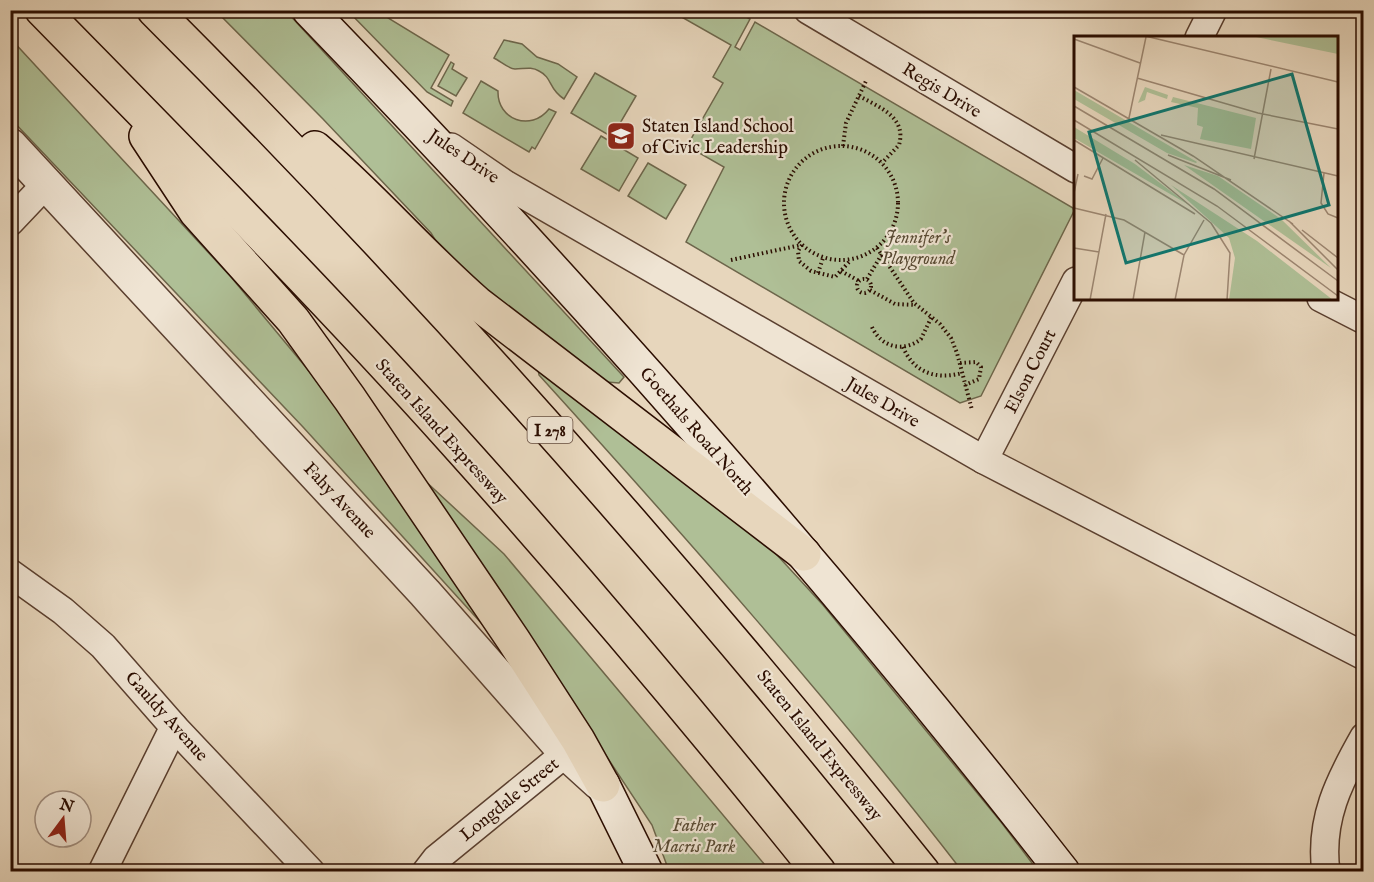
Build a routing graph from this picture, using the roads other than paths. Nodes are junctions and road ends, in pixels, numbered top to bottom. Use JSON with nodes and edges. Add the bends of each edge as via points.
{"nodes":[{"id":1,"x":42,"y":10,"type":"edge"},
{"id":2,"x":309,"y":10,"type":"edge"},
{"id":3,"x":808,"y":10,"type":"edge"},
{"id":4,"x":1213,"y":10,"type":"edge"},
{"id":5,"x":162,"y":18,"type":"edge"},
{"id":6,"x":1200,"y":36,"type":"edge"},
{"id":7,"x":105,"y":75,"type":"junction"},
{"id":8,"x":417,"y":123,"type":"junction"},
{"id":9,"x":10,"y":145,"type":"edge"},
{"id":10,"x":1074,"y":168,"type":"edge"},
{"id":11,"x":46,"y":184,"type":"junction"},
{"id":12,"x":10,"y":222,"type":"edge"},
{"id":13,"x":1074,"y":285,"type":"edge"},
{"id":14,"x":1325,"y":300,"type":"edge"},
{"id":15,"x":1364,"y":320,"type":"edge"},
{"id":16,"x":984,"y":460,"type":"junction"},
{"id":17,"x":804,"y":554,"type":"junction"},
{"id":18,"x":10,"y":573,"type":"edge"},
{"id":19,"x":1364,"y":656,"type":"edge"},
{"id":20,"x":174,"y":727,"type":"junction"},
{"id":21,"x":1364,"y":737,"type":"edge"},
{"id":22,"x":566,"y":753,"type":"junction"},
{"id":23,"x":603,"y":785,"type":"junction"},
{"id":24,"x":102,"y":872,"type":"edge"},
{"id":25,"x":311,"y":872,"type":"edge"},
{"id":26,"x":426,"y":872,"type":"edge"},
{"id":27,"x":646,"y":872,"type":"edge"},
{"id":28,"x":819,"y":872,"type":"edge"},
{"id":29,"x":923,"y":872,"type":"edge"},
{"id":30,"x":1063,"y":872,"type":"edge"},
{"id":31,"x":1326,"y":872,"type":"edge"}],
"edges":[{"from":1,"to":7,"type":"highway","name":"Staten Island Expressway"},
{"from":2,"to":8,"type":"main road","name":"Goethals Road North"},
{"from":3,"to":10,"type":"street","name":"Regis Drive"},
{"from":4,"to":6,"type":"street"},
{"from":5,"to":17,"type":"highway","via":[[358,185],[477,303]]},
{"from":5,"to":29,"type":"highway","name":"Staten Island Expressway","number":"I 278","via":[[403,268],[571,453],[694,594]]},
{"from":7,"to":23,"type":"highway","via":[[196,212],[293,320],[350,399],[514,641]]},
{"from":7,"to":28,"type":"highway","name":"Staten Island Expressway","via":[[452,440],[671,693]]},
{"from":8,"to":16,"type":"street","name":"Jules Drive","via":[[505,184]]},
{"from":8,"to":17,"type":"main road","name":"Goethals Road North","via":[[650,377]]},
{"from":9,"to":11,"type":"main road","name":"Fahy Avenue"},
{"from":11,"to":12,"type":"street"},
{"from":11,"to":22,"type":"main road","name":"Fahy Avenue","via":[[426,593]]},
{"from":13,"to":16,"type":"street","name":"Elson Court"},
{"from":14,"to":15,"type":"street"},
{"from":16,"to":19,"type":"street","name":"Jules Drive"},
{"from":17,"to":30,"type":"main road","name":"Goethals Road North"},
{"from":18,"to":20,"type":"street","name":"Gauldy Avenue","via":[[103,646]]},
{"from":20,"to":24,"type":"street"},
{"from":20,"to":25,"type":"street","name":"Gauldy Avenue"},
{"from":21,"to":31,"type":"street","via":[[1331,802],[1325,829]]},
{"from":22,"to":23,"type":"main road","name":"Fahy Avenue"},
{"from":22,"to":26,"type":"street","name":"Longdale Street","via":[[436,859]]},
{"from":23,"to":27,"type":"main road","name":"Fahy Avenue"}]}
